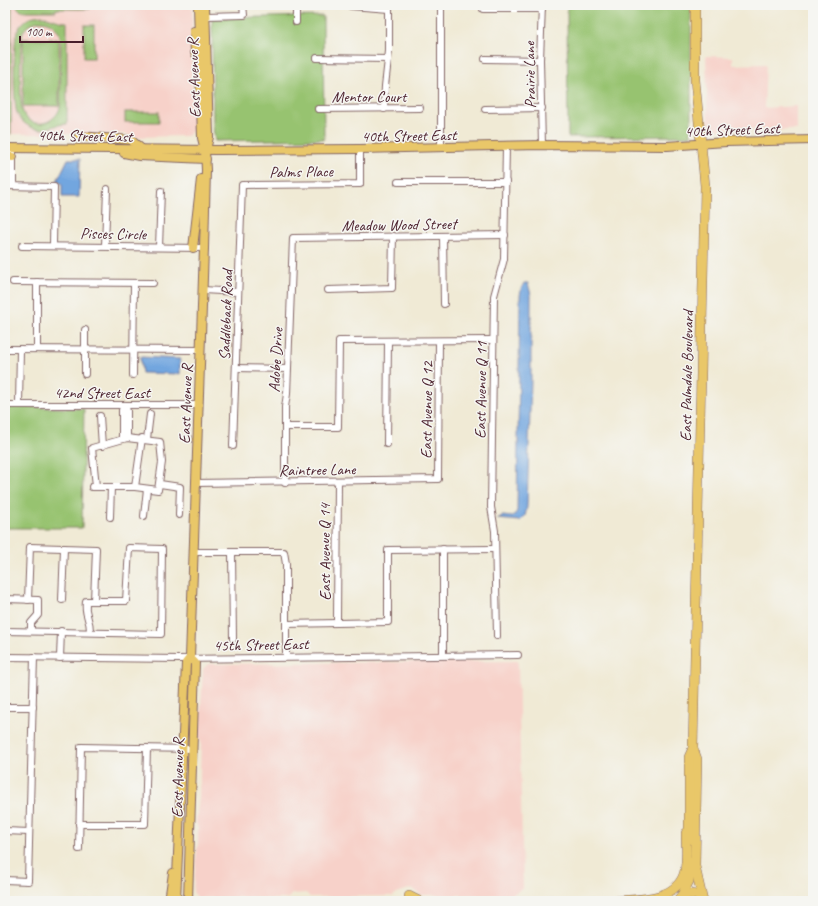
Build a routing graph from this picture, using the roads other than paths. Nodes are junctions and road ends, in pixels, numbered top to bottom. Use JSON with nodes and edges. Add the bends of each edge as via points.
{"nodes":[{"id":1,"x":198,"y":5,"type":"edge"},
{"id":2,"x":202,"y":5,"type":"edge"},
{"id":3,"x":205,"y":5,"type":"edge"},
{"id":4,"x":243,"y":5,"type":"edge"},
{"id":5,"x":296,"y":5,"type":"edge"},
{"id":6,"x":441,"y":5,"type":"edge"},
{"id":7,"x":695,"y":5,"type":"edge"},
{"id":8,"x":351,"y":6,"type":"dead end"},
{"id":9,"x":389,"y":7,"type":"edge"},
{"id":10,"x":542,"y":7,"type":"edge"},
{"id":11,"x":483,"y":9,"type":"dead end"},
{"id":12,"x":206,"y":16,"type":"junction"},
{"id":13,"x":296,"y":22,"type":"dead end"},
{"id":14,"x":195,"y":53,"type":"dead end"},
{"id":15,"x":207,"y":54,"type":"junction"},
{"id":16,"x":317,"y":58,"type":"dead end"},
{"id":17,"x":388,"y":59,"type":"junction"},
{"id":18,"x":485,"y":59,"type":"dead end"},
{"id":19,"x":540,"y":60,"type":"junction"},
{"id":20,"x":420,"y":108,"type":"dead end"},
{"id":21,"x":542,"y":108,"type":"junction"},
{"id":22,"x":318,"y":109,"type":"dead end"},
{"id":23,"x":384,"y":109,"type":"junction"},
{"id":24,"x":485,"y":109,"type":"dead end"},
{"id":25,"x":79,"y":136,"type":"dead end"},
{"id":26,"x":813,"y":140,"type":"edge"},
{"id":27,"x":701,"y":144,"type":"junction"},
{"id":28,"x":542,"y":145,"type":"junction"},
{"id":29,"x":506,"y":146,"type":"junction"},
{"id":30,"x":9,"y":148,"type":"edge"},
{"id":31,"x":440,"y":148,"type":"junction"},
{"id":32,"x":103,"y":149,"type":"junction"},
{"id":33,"x":143,"y":150,"type":"junction"},
{"id":34,"x":205,"y":150,"type":"junction"},
{"id":35,"x":360,"y":150,"type":"junction"},
{"id":36,"x":9,"y":157,"type":"edge"},
{"id":37,"x":206,"y":159,"type":"junction"},
{"id":38,"x":206,"y":170,"type":"junction"},
{"id":39,"x":398,"y":182,"type":"dead end"},
{"id":40,"x":506,"y":182,"type":"junction"},
{"id":41,"x":242,"y":185,"type":"joint"},
{"id":42,"x":5,"y":186,"type":"edge"},
{"id":43,"x":13,"y":186,"type":"junction"},
{"id":44,"x":107,"y":189,"type":"dead end"},
{"id":45,"x":161,"y":191,"type":"dead end"},
{"id":46,"x":505,"y":235,"type":"junction"},
{"id":47,"x":393,"y":236,"type":"junction"},
{"id":48,"x":443,"y":236,"type":"junction"},
{"id":49,"x":293,"y":238,"type":"joint"},
{"id":50,"x":53,"y":245,"type":"junction"},
{"id":51,"x":22,"y":246,"type":"dead end"},
{"id":52,"x":105,"y":246,"type":"junction"},
{"id":53,"x":160,"y":247,"type":"junction"},
{"id":54,"x":193,"y":248,"type":"junction"},
{"id":55,"x":204,"y":248,"type":"junction"},
{"id":56,"x":13,"y":282,"type":"dead end"},
{"id":57,"x":37,"y":282,"type":"junction"},
{"id":58,"x":134,"y":283,"type":"junction"},
{"id":59,"x":153,"y":283,"type":"dead end"},
{"id":60,"x":203,"y":290,"type":"junction"},
{"id":61,"x":328,"y":290,"type":"dead end"},
{"id":62,"x":238,"y":292,"type":"junction"},
{"id":63,"x":444,"y":304,"type":"dead end"},
{"id":64,"x":85,"y":330,"type":"dead end"},
{"id":65,"x":493,"y":340,"type":"junction"},
{"id":66,"x":388,"y":341,"type":"junction"},
{"id":67,"x":440,"y":341,"type":"junction"},
{"id":68,"x":5,"y":349,"type":"edge"},
{"id":69,"x":20,"y":349,"type":"junction"},
{"id":70,"x":37,"y":349,"type":"junction"},
{"id":71,"x":85,"y":350,"type":"junction"},
{"id":72,"x":134,"y":350,"type":"junction"},
{"id":73,"x":201,"y":350,"type":"junction"},
{"id":74,"x":236,"y":368,"type":"junction"},
{"id":75,"x":288,"y":369,"type":"junction"},
{"id":76,"x":85,"y":374,"type":"dead end"},
{"id":77,"x":133,"y":375,"type":"dead end"},
{"id":78,"x":5,"y":405,"type":"edge"},
{"id":79,"x":20,"y":405,"type":"junction"},
{"id":80,"x":125,"y":405,"type":"junction"},
{"id":81,"x":198,"y":405,"type":"junction"},
{"id":82,"x":150,"y":414,"type":"dead end"},
{"id":83,"x":100,"y":416,"type":"dead end"},
{"id":84,"x":285,"y":427,"type":"junction"},
{"id":85,"x":125,"y":438,"type":"junction"},
{"id":86,"x":144,"y":439,"type":"junction"},
{"id":87,"x":387,"y":444,"type":"dead end"},
{"id":88,"x":102,"y":446,"type":"junction"},
{"id":89,"x":232,"y":446,"type":"dead end"},
{"id":90,"x":438,"y":479,"type":"joint"},
{"id":91,"x":338,"y":482,"type":"junction"},
{"id":92,"x":285,"y":483,"type":"junction"},
{"id":93,"x":160,"y":484,"type":"junction"},
{"id":94,"x":196,"y":484,"type":"junction"},
{"id":95,"x":111,"y":487,"type":"junction"},
{"id":96,"x":136,"y":487,"type":"junction"},
{"id":97,"x":147,"y":489,"type":"junction"},
{"id":98,"x":144,"y":516,"type":"dead end"},
{"id":99,"x":179,"y":516,"type":"dead end"},
{"id":100,"x":110,"y":517,"type":"dead end"},
{"id":101,"x":64,"y":548,"type":"junction"},
{"id":102,"x":442,"y":549,"type":"junction"},
{"id":103,"x":495,"y":549,"type":"junction"},
{"id":104,"x":193,"y":552,"type":"junction"},
{"id":105,"x":232,"y":552,"type":"junction"},
{"id":106,"x":5,"y":599,"type":"edge"},
{"id":107,"x":28,"y":600,"type":"junction"},
{"id":108,"x":62,"y":600,"type":"dead end"},
{"id":109,"x":94,"y":601,"type":"junction"},
{"id":110,"x":337,"y":622,"type":"junction"},
{"id":111,"x":286,"y":624,"type":"junction"},
{"id":112,"x":5,"y":631,"type":"edge"},
{"id":113,"x":32,"y":631,"type":"junction"},
{"id":114,"x":61,"y":631,"type":"junction"},
{"id":115,"x":90,"y":631,"type":"junction"},
{"id":116,"x":497,"y":636,"type":"dead end"},
{"id":117,"x":233,"y":639,"type":"dead end"},
{"id":118,"x":518,"y":654,"type":"dead end"},
{"id":119,"x":443,"y":655,"type":"junction"},
{"id":120,"x":5,"y":657,"type":"edge"},
{"id":121,"x":34,"y":657,"type":"junction"},
{"id":122,"x":286,"y":657,"type":"junction"},
{"id":123,"x":60,"y":658,"type":"junction"},
{"id":124,"x":190,"y":658,"type":"junction"},
{"id":125,"x":5,"y":707,"type":"edge"},
{"id":126,"x":33,"y":708,"type":"junction"},
{"id":127,"x":147,"y":748,"type":"junction"},
{"id":128,"x":693,"y":748,"type":"junction"},
{"id":129,"x":183,"y":749,"type":"junction"},
{"id":130,"x":192,"y":749,"type":"junction"},
{"id":131,"x":688,"y":808,"type":"junction"},
{"id":132,"x":79,"y":824,"type":"junction"},
{"id":133,"x":5,"y":831,"type":"edge"},
{"id":134,"x":29,"y":832,"type":"junction"},
{"id":135,"x":79,"y":849,"type":"dead end"},
{"id":136,"x":178,"y":860,"type":"junction"},
{"id":137,"x":5,"y":880,"type":"edge"},
{"id":138,"x":409,"y":896,"type":"dead end"},
{"id":139,"x":680,"y":897,"type":"edge"},
{"id":140,"x":704,"y":900,"type":"edge"},
{"id":141,"x":169,"y":901,"type":"edge"},
{"id":142,"x":176,"y":901,"type":"edge"},
{"id":143,"x":188,"y":901,"type":"edge"},
{"id":144,"x":419,"y":901,"type":"edge"},
{"id":145,"x":615,"y":901,"type":"edge"},
{"id":146,"x":651,"y":901,"type":"edge"}],
"edges":[{"from":1,"to":14,"type":"main road","via":[[194,14]]},
{"from":1,"to":34,"type":"main road","name":"East Avenue R","via":[[202,138]]},
{"from":2,"to":15,"type":"main road","via":[[203,46]]},
{"from":3,"to":12,"type":"main road","name":"East Avenue R"},
{"from":4,"to":12,"type":"street","via":[[244,15]]},
{"from":5,"to":13,"type":"street"},
{"from":6,"to":31,"type":"street"},
{"from":7,"to":27,"type":"highway","name":"East Palmdale Boulevard","via":[[696,80]]},
{"from":8,"to":9,"type":"street"},
{"from":9,"to":17,"type":"street"},
{"from":10,"to":11,"type":"street"},
{"from":10,"to":19,"type":"street","name":"Prairie Lane"},
{"from":12,"to":15,"type":"main road","name":"East Avenue R"},
{"from":15,"to":34,"type":"main road","name":"East Avenue R","via":[[209,138]]},
{"from":16,"to":17,"type":"street"},
{"from":17,"to":23,"type":"street"},
{"from":18,"to":19,"type":"street"},
{"from":19,"to":21,"type":"street","name":"Prairie Lane"},
{"from":20,"to":23,"type":"street","name":"Mentor Court"},
{"from":21,"to":24,"type":"street"},
{"from":21,"to":28,"type":"street","name":"Prairie Lane"},
{"from":22,"to":23,"type":"street","name":"Mentor Court"},
{"from":25,"to":33,"type":"main road","via":[[131,140]]},
{"from":26,"to":27,"type":"main road","name":"40th Street East"},
{"from":27,"to":28,"type":"main road","name":"40th Street East"},
{"from":27,"to":128,"type":"highway","name":"East Palmdale Boulevard","via":[[705,186]]},
{"from":28,"to":29,"type":"main road","name":"40th Street East"},
{"from":29,"to":31,"type":"main road","name":"40th Street East"},
{"from":29,"to":40,"type":"street","name":"East Avenue Q 11"},
{"from":30,"to":32,"type":"main road","name":"40th Street East"},
{"from":30,"to":36,"type":"street"},
{"from":31,"to":35,"type":"main road","name":"40th Street East"},
{"from":32,"to":33,"type":"main road","name":"40th Street East"},
{"from":32,"to":37,"type":"main road","via":[[139,156]]},
{"from":33,"to":34,"type":"main road","name":"40th Street East"},
{"from":34,"to":35,"type":"main road","name":"40th Street East"},
{"from":34,"to":37,"type":"main road","name":"East Avenue R"},
{"from":35,"to":41,"type":"street","name":"Palms Place","via":[[360,184]]},
{"from":36,"to":43,"type":"street"},
{"from":37,"to":38,"type":"main road","name":"East Avenue R"},
{"from":38,"to":54,"type":"main road","via":[[201,179]]},
{"from":38,"to":55,"type":"main road","name":"East Avenue R"},
{"from":39,"to":40,"type":"street"},
{"from":40,"to":46,"type":"street","name":"East Avenue Q 11"},
{"from":41,"to":62,"type":"street","name":"Saddleback Road"},
{"from":42,"to":43,"type":"street"},
{"from":43,"to":50,"type":"street","via":[[54,187]]},
{"from":44,"to":52,"type":"street"},
{"from":45,"to":53,"type":"street"},
{"from":46,"to":48,"type":"street","name":"Meadow Wood Street"},
{"from":46,"to":65,"type":"street","name":"East Avenue Q 11","via":[[504,259],[494,296]]},
{"from":47,"to":48,"type":"street","name":"Meadow Wood Street"},
{"from":47,"to":49,"type":"street","name":"Meadow Wood Street"},
{"from":47,"to":61,"type":"street","via":[[392,288]]},
{"from":48,"to":63,"type":"street"},
{"from":49,"to":75,"type":"street","name":"Adobe Drive"},
{"from":50,"to":51,"type":"street","name":"Pisces Circle"},
{"from":50,"to":52,"type":"street","name":"Pisces Circle"},
{"from":52,"to":53,"type":"street","name":"Pisces Circle"},
{"from":53,"to":54,"type":"street","name":"Pisces Circle"},
{"from":54,"to":55,"type":"street","name":"Pisces Circle"},
{"from":55,"to":60,"type":"main road","name":"East Avenue R"},
{"from":56,"to":57,"type":"street"},
{"from":57,"to":58,"type":"street"},
{"from":57,"to":70,"type":"street"},
{"from":58,"to":59,"type":"street"},
{"from":58,"to":72,"type":"street"},
{"from":60,"to":62,"type":"street"},
{"from":60,"to":73,"type":"main road","name":"East Avenue R"},
{"from":62,"to":74,"type":"street","name":"Saddleback Road"},
{"from":64,"to":71,"type":"street"},
{"from":65,"to":67,"type":"street"},
{"from":65,"to":103,"type":"street","name":"East Avenue Q 11","via":[[491,507]]},
{"from":66,"to":67,"type":"street"},
{"from":66,"to":84,"type":"street","via":[[339,341],[338,427]]},
{"from":66,"to":87,"type":"street"},
{"from":67,"to":90,"type":"street","name":"East Avenue Q 12"},
{"from":68,"to":69,"type":"street"},
{"from":69,"to":70,"type":"street"},
{"from":69,"to":79,"type":"street"},
{"from":70,"to":71,"type":"street"},
{"from":71,"to":72,"type":"street"},
{"from":71,"to":76,"type":"street"},
{"from":72,"to":73,"type":"street"},
{"from":72,"to":77,"type":"street"},
{"from":73,"to":81,"type":"main road","name":"East Avenue R"},
{"from":74,"to":75,"type":"street"},
{"from":74,"to":89,"type":"street","name":"Saddleback Road"},
{"from":75,"to":84,"type":"street","name":"Adobe Drive"},
{"from":78,"to":79,"type":"street","name":"42nd Street East"},
{"from":79,"to":80,"type":"street","name":"42nd Street East"},
{"from":80,"to":81,"type":"street","name":"42nd Street East"},
{"from":80,"to":85,"type":"street"},
{"from":81,"to":94,"type":"main road","name":"East Avenue R"},
{"from":82,"to":86,"type":"street"},
{"from":83,"to":88,"type":"street"},
{"from":84,"to":92,"type":"street","name":"Adobe Drive"},
{"from":85,"to":86,"type":"street"},
{"from":85,"to":88,"type":"street"},
{"from":86,"to":93,"type":"street","via":[[160,442]]},
{"from":86,"to":96,"type":"street"},
{"from":88,"to":95,"type":"street","via":[[92,448],[94,486]]},
{"from":90,"to":91,"type":"street","name":"Raintree Lane"},
{"from":91,"to":92,"type":"street","name":"Raintree Lane"},
{"from":91,"to":110,"type":"street","name":"East Avenue Q 14"},
{"from":92,"to":94,"type":"street","name":"Raintree Lane"},
{"from":93,"to":97,"type":"street","via":[[158,490]]},
{"from":93,"to":99,"type":"street","via":[[180,487]]},
{"from":94,"to":104,"type":"main road","name":"East Avenue R"},
{"from":95,"to":96,"type":"street"},
{"from":95,"to":100,"type":"street"},
{"from":96,"to":97,"type":"street"},
{"from":97,"to":98,"type":"street"},
{"from":101,"to":107,"type":"street","via":[[30,546]]},
{"from":101,"to":108,"type":"street"},
{"from":101,"to":109,"type":"street","via":[[96,549]]},
{"from":102,"to":103,"type":"street"},
{"from":102,"to":110,"type":"street","via":[[388,550],[388,622]]},
{"from":102,"to":119,"type":"street"},
{"from":103,"to":116,"type":"street","name":"East Avenue Q 11"},
{"from":104,"to":105,"type":"street"},
{"from":104,"to":124,"type":"main road","name":"East Avenue R"},
{"from":105,"to":111,"type":"street","via":[[284,552]]},
{"from":105,"to":117,"type":"street"},
{"from":106,"to":107,"type":"street"},
{"from":107,"to":113,"type":"street","via":[[38,600],[38,615],[31,623]]},
{"from":109,"to":115,"type":"street","via":[[86,601],[85,613],[90,622]]},
{"from":109,"to":115,"type":"street","via":[[126,601],[128,548],[162,549],[161,634]]},
{"from":110,"to":111,"type":"street"},
{"from":111,"to":122,"type":"street"},
{"from":112,"to":113,"type":"street"},
{"from":113,"to":114,"type":"street"},
{"from":114,"to":115,"type":"street"},
{"from":114,"to":123,"type":"street"},
{"from":118,"to":119,"type":"street","name":"45th Street East"},
{"from":119,"to":122,"type":"street","name":"45th Street East"},
{"from":120,"to":121,"type":"street","name":"45th Street East"},
{"from":121,"to":123,"type":"street","name":"45th Street East"},
{"from":121,"to":126,"type":"street"},
{"from":122,"to":124,"type":"street","name":"45th Street East"},
{"from":123,"to":124,"type":"street","name":"45th Street East"},
{"from":124,"to":129,"type":"main road","name":"East Avenue R","via":[[186,663]]},
{"from":124,"to":130,"type":"main road","name":"East Avenue R","via":[[195,663]]},
{"from":125,"to":126,"type":"street"},
{"from":126,"to":134,"type":"street"},
{"from":127,"to":129,"type":"street"},
{"from":127,"to":132,"type":"street","via":[[145,824]]},
{"from":127,"to":132,"type":"street","via":[[81,747]]},
{"from":128,"to":131,"type":"highway","name":"East Palmdale Boulevard","via":[[689,757]]},
{"from":128,"to":140,"type":"highway","name":"East Palmdale Boulevard","via":[[697,759],[695,866]]},
{"from":129,"to":130,"type":"street"},
{"from":129,"to":136,"type":"main road","name":"East Avenue R"},
{"from":130,"to":143,"type":"main road","name":"East Avenue R"},
{"from":131,"to":139,"type":"highway","name":"East Palmdale Boulevard","via":[[690,868],[688,884]]},
{"from":131,"to":145,"type":"highway","via":[[685,868],[678,885],[662,895]]},
{"from":132,"to":135,"type":"street"},
{"from":133,"to":134,"type":"street"},
{"from":134,"to":137,"type":"street","via":[[28,881]]},
{"from":136,"to":141,"type":"main road","via":[[174,868]]},
{"from":136,"to":142,"type":"main road","name":"East Avenue R"},
{"from":138,"to":144,"type":"highway"},
{"from":139,"to":140,"type":"highway","via":[[693,894]]},
{"from":139,"to":146,"type":"highway"}]}
